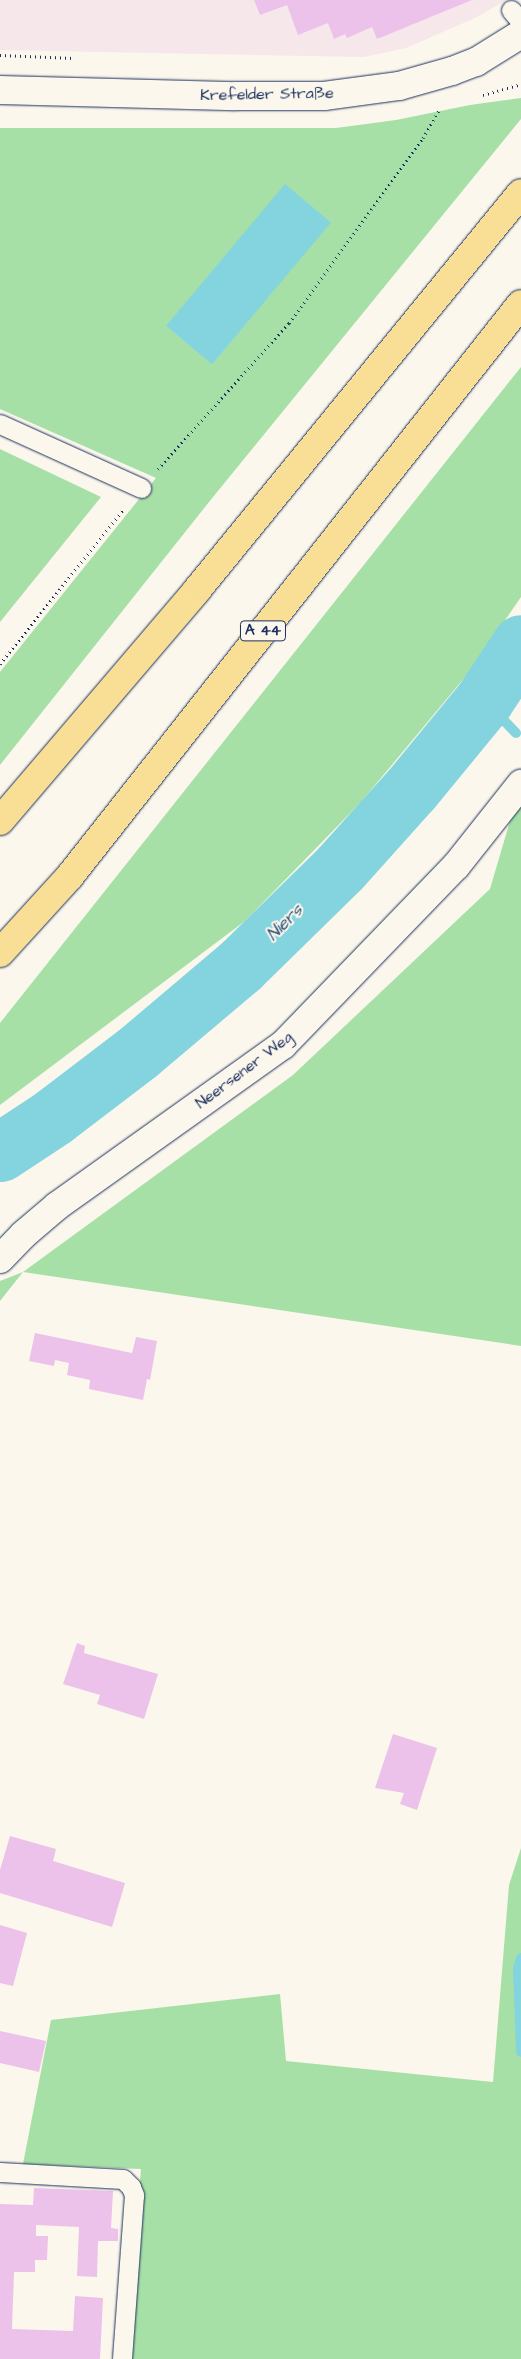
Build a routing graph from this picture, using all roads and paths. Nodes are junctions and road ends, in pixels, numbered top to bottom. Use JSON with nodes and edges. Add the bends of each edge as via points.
{"nodes":[{"id":1,"x":518,"y":22,"type":"edge"},
{"id":2,"x":0,"y":55,"type":"edge"},
{"id":3,"x":75,"y":58,"type":"dead end"},
{"id":4,"x":0,"y":90,"type":"edge"},
{"id":5,"x":442,"y":105,"type":"dead end"},
{"id":6,"x":521,"y":192,"type":"edge"},
{"id":7,"x":521,"y":304,"type":"edge"},
{"id":8,"x":0,"y":424,"type":"edge"},
{"id":9,"x":140,"y":488,"type":"junction"},
{"id":10,"x":0,"y":664,"type":"edge"},
{"id":11,"x":521,"y":784,"type":"edge"},
{"id":12,"x":0,"y":821,"type":"edge"},
{"id":13,"x":0,"y":953,"type":"edge"},
{"id":14,"x":0,"y":1259,"type":"edge"},
{"id":15,"x":0,"y":2172,"type":"edge"},
{"id":16,"x":122,"y":2359,"type":"edge"}],
"edges":[{"from":1,"to":4,"type":"street","name":"Krefelder Straße","via":[[476,62],[399,86],[324,96]]},
{"from":2,"to":3,"type":"path"},
{"from":5,"to":9,"type":"path","via":[[423,138],[289,323]]},
{"from":6,"to":12,"type":"highway","via":[[197,590]]},
{"from":7,"to":13,"type":"highway","number":"A 44","via":[[70,876]]},
{"from":8,"to":9,"type":"lane"},
{"from":9,"to":10,"type":"path"},
{"from":11,"to":14,"type":"street","name":"Neersener Weg","via":[[456,866],[283,1045],[57,1206]]},
{"from":15,"to":16,"type":"lane","via":[[120,2179],[131,2186],[134,2195]]}]}
